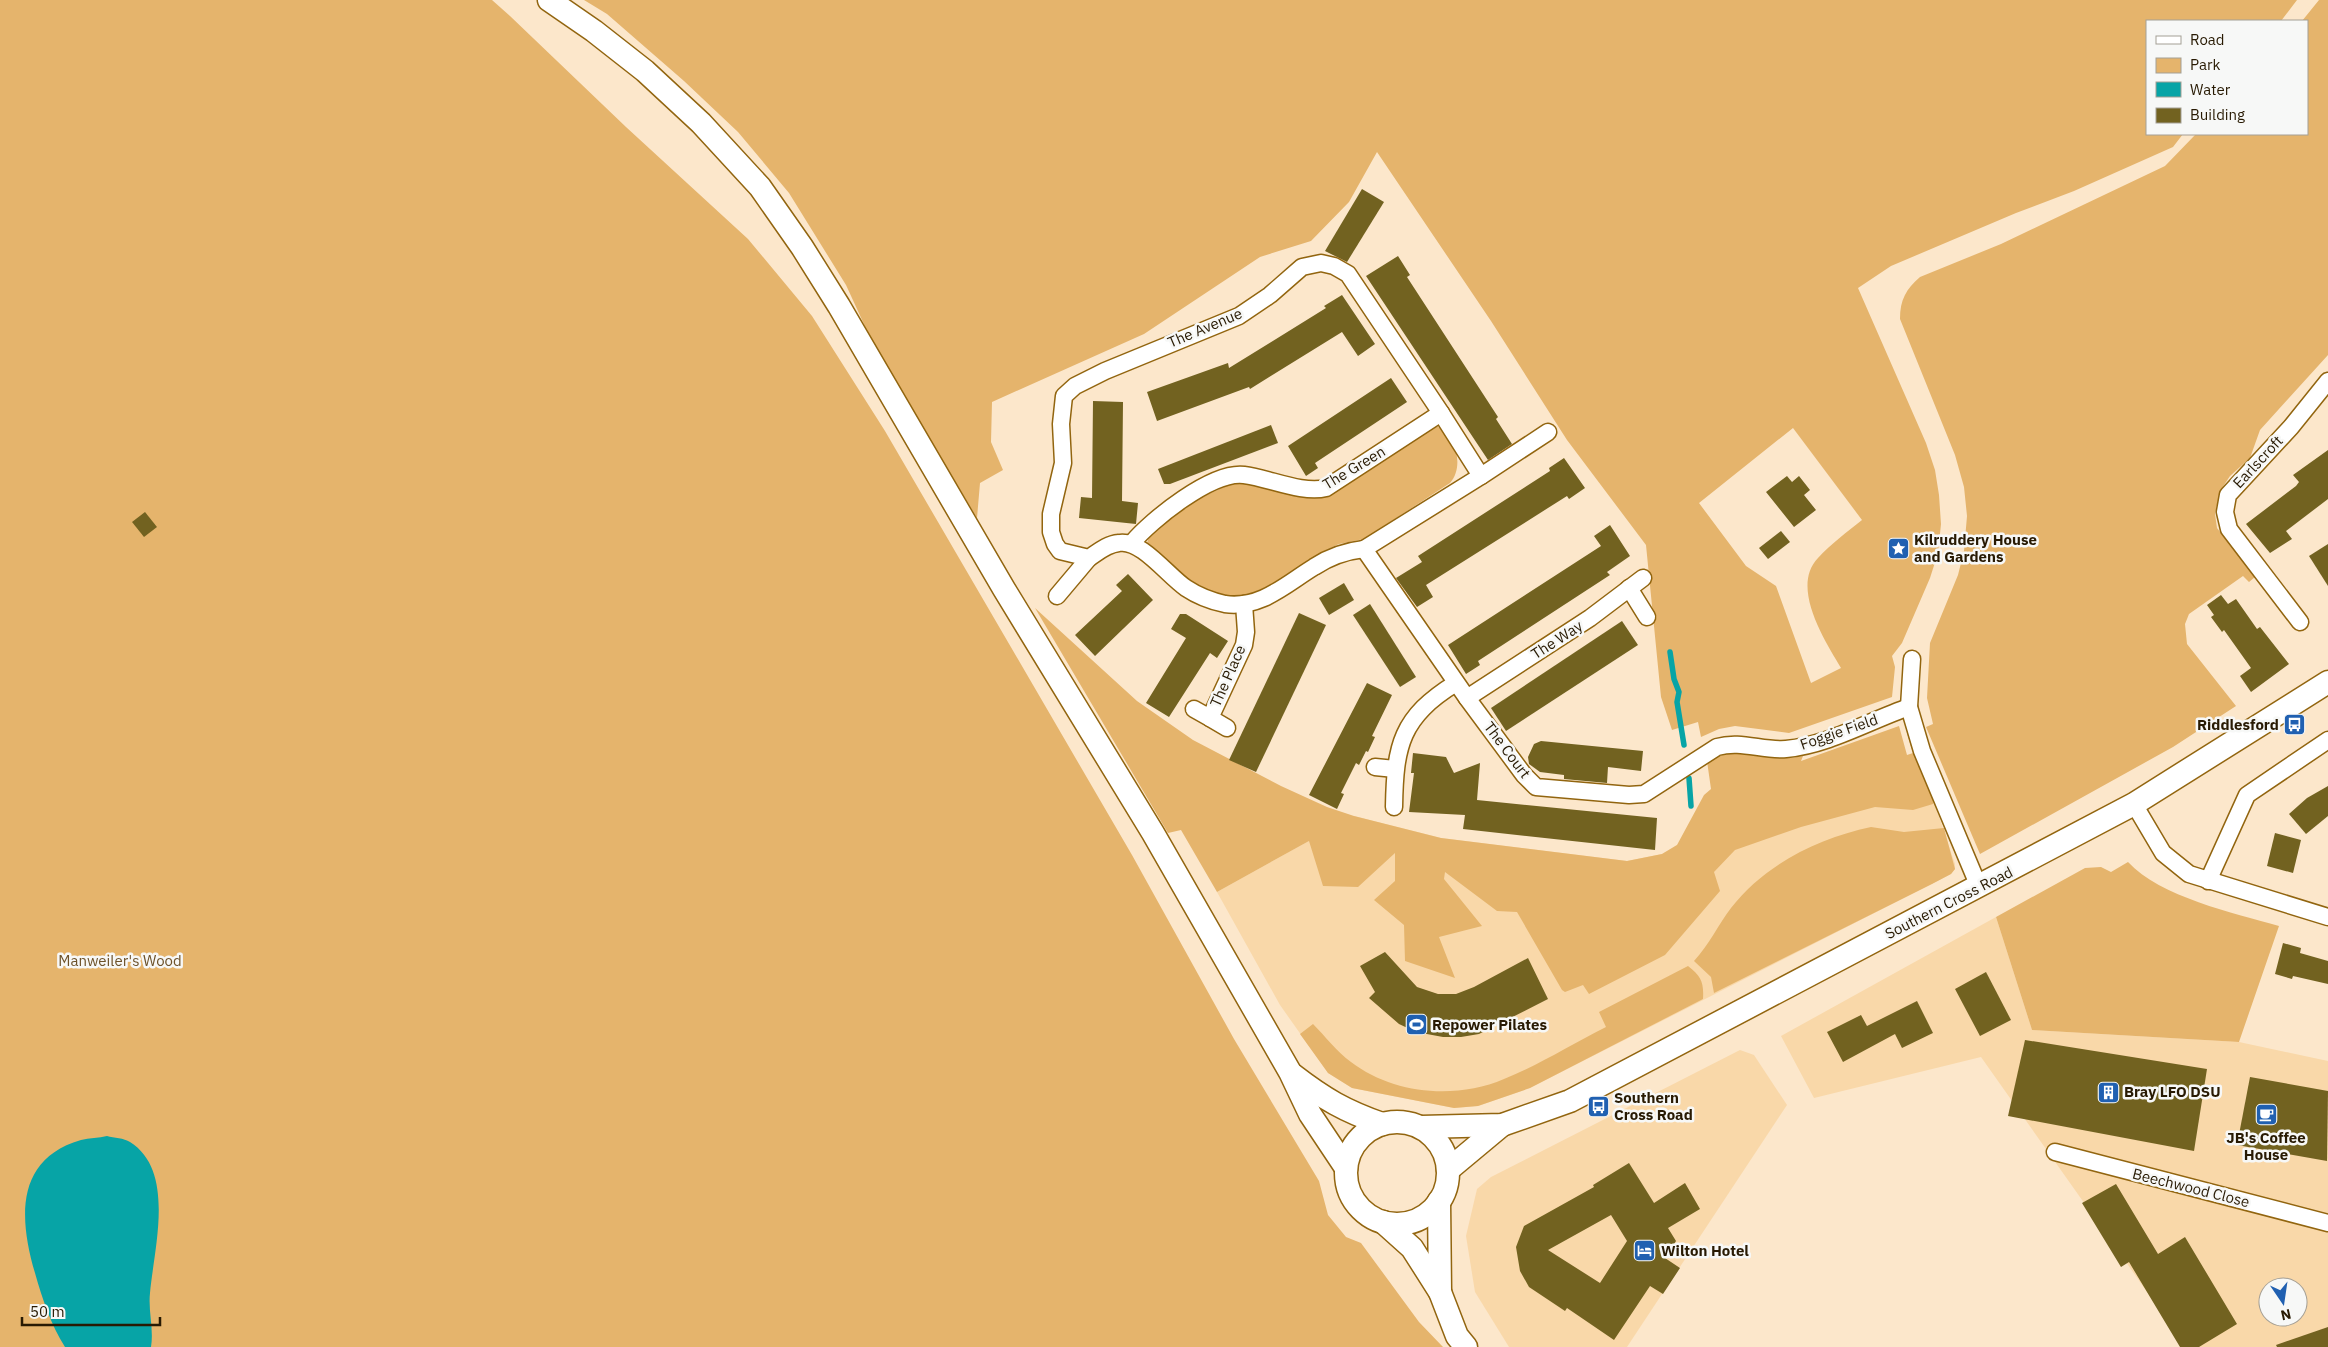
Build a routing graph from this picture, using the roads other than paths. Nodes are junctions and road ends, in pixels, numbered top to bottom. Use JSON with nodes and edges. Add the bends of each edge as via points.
{"nodes":[{"id":1,"x":549,"y":0,"type":"edge"},
{"id":2,"x":2328,"y":381,"type":"edge"},
{"id":3,"x":1441,"y":413,"type":"junction"},
{"id":4,"x":1548,"y":432,"type":"dead end"},
{"id":5,"x":1481,"y":476,"type":"junction"},
{"id":6,"x":1132,"y":543,"type":"junction"},
{"id":7,"x":1364,"y":549,"type":"junction"},
{"id":8,"x":1089,"y":558,"type":"junction"},
{"id":9,"x":1643,"y":578,"type":"dead end"},
{"id":10,"x":1629,"y":588,"type":"junction"},
{"id":11,"x":1057,"y":596,"type":"dead end"},
{"id":12,"x":1244,"y":604,"type":"junction"},
{"id":13,"x":1647,"y":618,"type":"dead end"},
{"id":14,"x":2300,"y":622,"type":"dead end"},
{"id":15,"x":1912,"y":659,"type":"dead end"},
{"id":16,"x":2328,"y":682,"type":"edge"},
{"id":17,"x":1456,"y":683,"type":"junction"},
{"id":18,"x":1467,"y":698,"type":"junction"},
{"id":19,"x":1910,"y":708,"type":"junction"},
{"id":20,"x":1194,"y":709,"type":"dead end"},
{"id":21,"x":1210,"y":718,"type":"junction"},
{"id":22,"x":1227,"y":728,"type":"dead end"},
{"id":23,"x":2328,"y":740,"type":"edge"},
{"id":24,"x":1376,"y":767,"type":"dead end"},
{"id":25,"x":1395,"y":769,"type":"junction"},
{"id":26,"x":1660,"y":784,"type":"joint"},
{"id":27,"x":2134,"y":804,"type":"junction"},
{"id":28,"x":1394,"y":807,"type":"dead end"},
{"id":29,"x":2208,"y":881,"type":"junction"},
{"id":30,"x":1979,"y":887,"type":"junction"},
{"id":31,"x":2328,"y":917,"type":"edge"},
{"id":32,"x":1290,"y":1072,"type":"junction"},
{"id":33,"x":1382,"y":1124,"type":"junction"},
{"id":34,"x":1502,"y":1125,"type":"junction"},
{"id":35,"x":1420,"y":1127,"type":"junction"},
{"id":36,"x":2055,"y":1152,"type":"dead end"},
{"id":37,"x":1346,"y":1168,"type":"junction"},
{"id":38,"x":1448,"y":1170,"type":"junction"},
{"id":39,"x":1439,"y":1201,"type":"junction"},
{"id":40,"x":1383,"y":1222,"type":"junction"},
{"id":41,"x":2328,"y":1223,"type":"edge"},
{"id":42,"x":1440,"y":1292,"type":"junction"},
{"id":43,"x":1466,"y":1347,"type":"edge"}],
"edges":[{"from":1,"to":32,"type":"main road","via":[[645,71],[702,123],[760,187],[802,247],[1153,833]]},
{"from":2,"to":14,"type":"street","name":"Earlscroft","via":[[2291,427],[2228,495],[2225,512],[2229,529]]},
{"from":3,"to":5,"type":"street","name":"The Avenue"},
{"from":3,"to":6,"type":"street","name":"The Green","via":[[1326,488],[1313,491],[1242,474],[1212,481],[1141,532]]},
{"from":3,"to":8,"type":"street","name":"The Avenue","via":[[1348,274],[1321,263],[1302,267],[1239,316],[1120,365],[1075,386],[1064,396],[1061,424],[1063,463],[1051,514],[1051,532],[1060,551]]},
{"from":4,"to":5,"type":"street"},
{"from":5,"to":7,"type":"street"},
{"from":6,"to":8,"type":"street","via":[[1107,546]]},
{"from":6,"to":12,"type":"street","via":[[1186,588],[1208,600]]},
{"from":7,"to":12,"type":"street","via":[[1347,551],[1315,566],[1266,598]]},
{"from":7,"to":17,"type":"street"},
{"from":8,"to":11,"type":"street"},
{"from":9,"to":10,"type":"street","name":"The Way"},
{"from":10,"to":13,"type":"street"},
{"from":10,"to":18,"type":"street","name":"The Way","via":[[1590,618]]},
{"from":12,"to":21,"type":"street","name":"The Place","via":[[1244,644]]},
{"from":15,"to":19,"type":"street"},
{"from":16,"to":27,"type":"main road","name":"Southern Cross Road"},
{"from":17,"to":18,"type":"street","name":"The Court"},
{"from":17,"to":25,"type":"street","via":[[1433,697],[1416,715],[1405,734]]},
{"from":18,"to":26,"type":"street","name":"The Court","via":[[1524,775],[1536,786],[1628,795],[1644,794]]},
{"from":19,"to":26,"type":"street","name":"Foggie Field","via":[[1796,747],[1769,749],[1729,744],[1699,757]]},
{"from":19,"to":30,"type":"street","via":[[1922,751]]},
{"from":20,"to":21,"type":"street","name":"The Place"},
{"from":21,"to":22,"type":"street","name":"The Place"},
{"from":23,"to":29,"type":"street","via":[[2247,795]]},
{"from":24,"to":25,"type":"street"},
{"from":25,"to":28,"type":"street"},
{"from":27,"to":29,"type":"street","via":[[2163,853],[2189,874]]},
{"from":27,"to":30,"type":"main road","name":"Southern Cross Road"},
{"from":29,"to":31,"type":"street"},
{"from":30,"to":34,"type":"main road","name":"Southern Cross Road","via":[[1570,1100]]},
{"from":32,"to":33,"type":"main road","via":[[1347,1111]]},
{"from":32,"to":37,"type":"main road","via":[[1310,1114]]},
{"from":33,"to":35,"type":"main road","via":[[1396,1122]]},
{"from":33,"to":37,"type":"main road","via":[[1362,1135],[1355,1143]]},
{"from":34,"to":35,"type":"main road","name":"Southern Cross Road"},
{"from":34,"to":38,"type":"main road","name":"Southern Cross Road"},
{"from":35,"to":38,"type":"main road","via":[[1442,1149]]},
{"from":36,"to":41,"type":"street","name":"Beechwood Close"},
{"from":37,"to":40,"type":"main road","via":[[1347,1183],[1357,1205]]},
{"from":38,"to":39,"type":"main road","via":[[1446,1186]]},
{"from":39,"to":40,"type":"main road","via":[[1416,1220]]},
{"from":39,"to":42,"type":"main road"},
{"from":40,"to":42,"type":"main road","via":[[1412,1248]]},
{"from":42,"to":43,"type":"main road","via":[[1457,1336]]}]}
